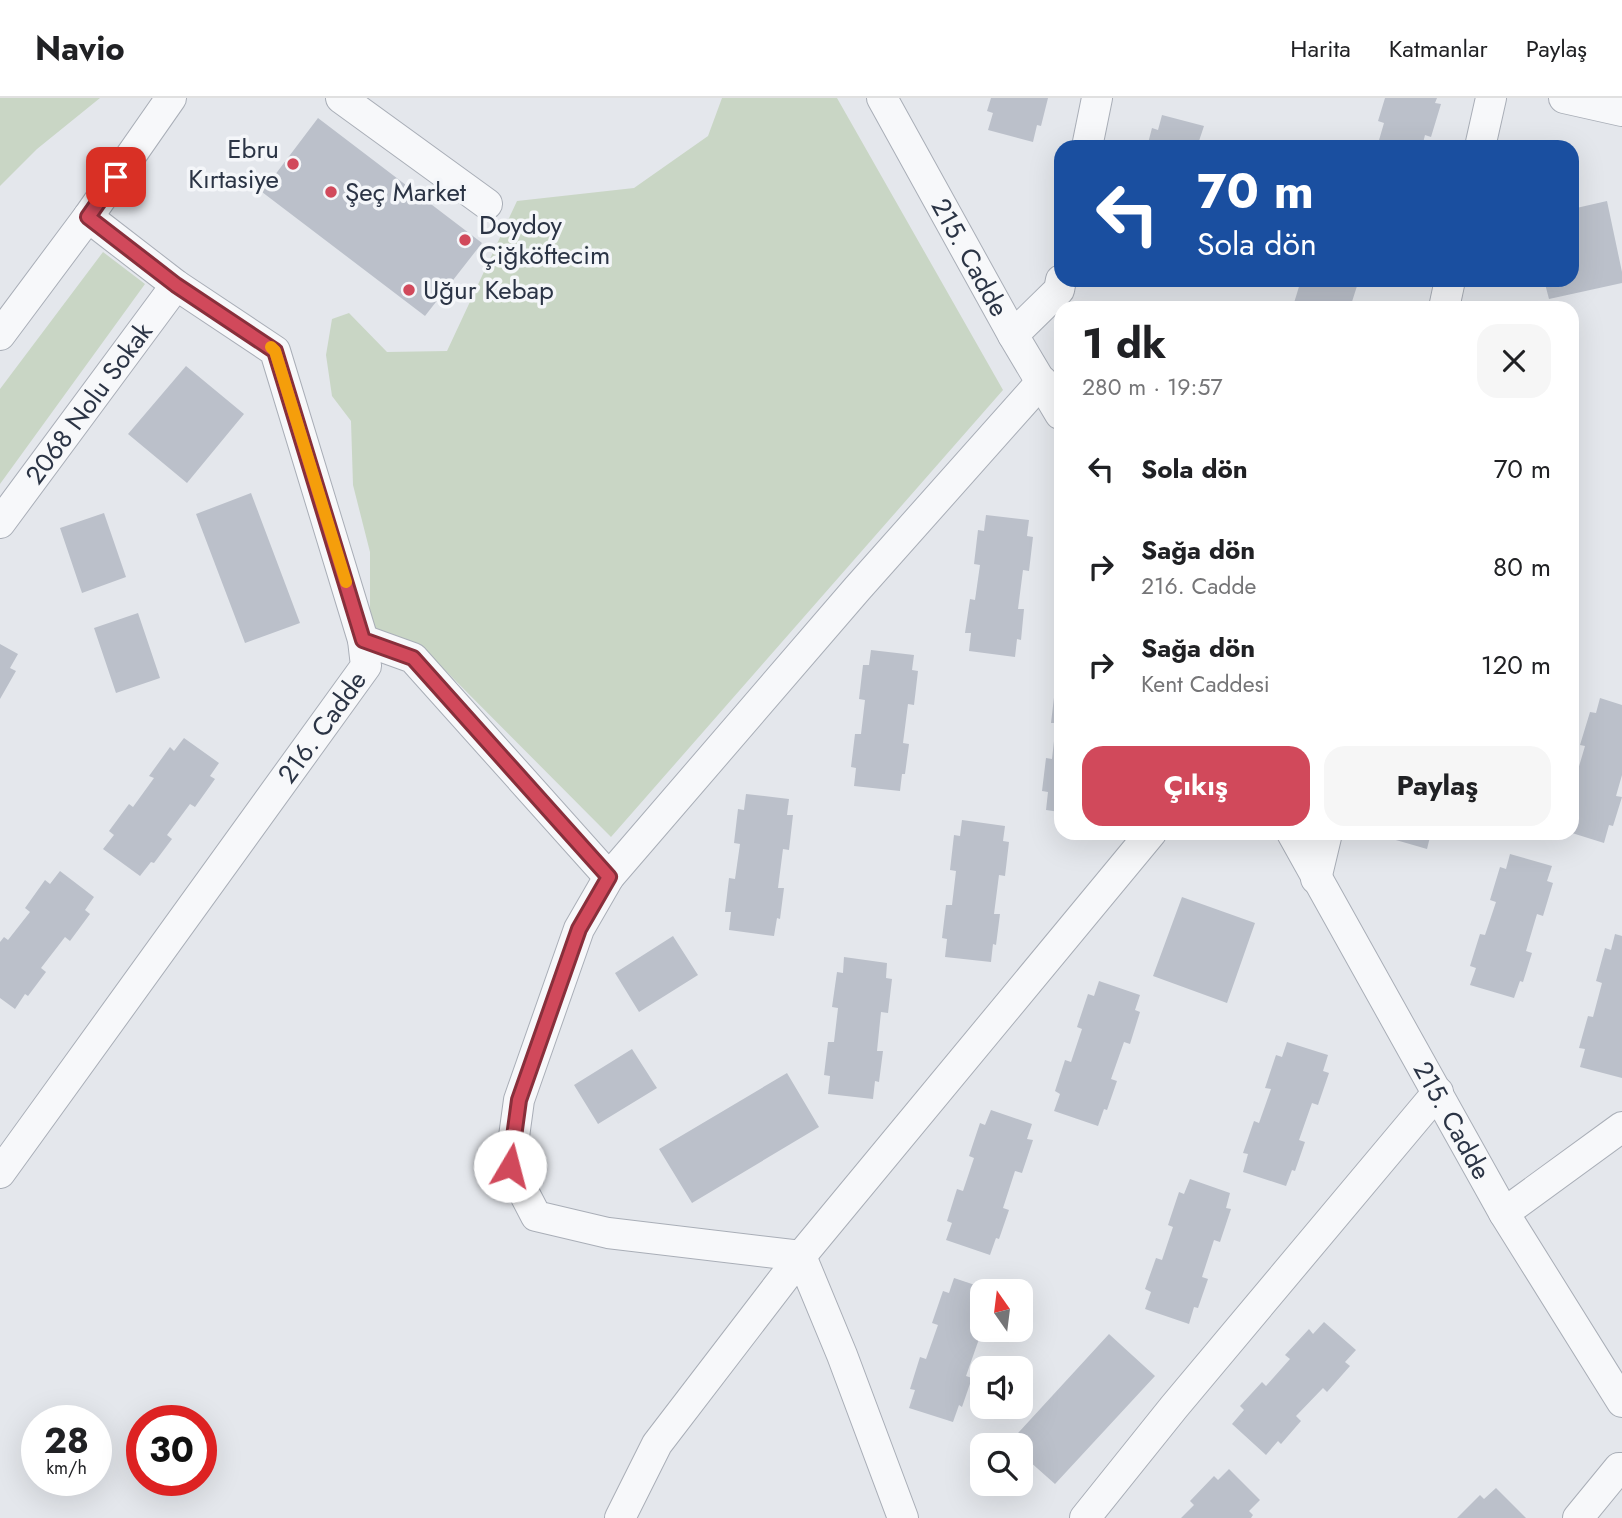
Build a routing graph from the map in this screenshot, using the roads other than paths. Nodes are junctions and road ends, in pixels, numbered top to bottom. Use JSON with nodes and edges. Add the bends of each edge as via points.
{"nodes":[{"id":1,"x":172,"y":98,"type":"edge"},
{"id":2,"x":341,"y":98,"type":"edge"},
{"id":3,"x":882,"y":98,"type":"edge"},
{"id":4,"x":1097,"y":98,"type":"edge"},
{"id":5,"x":1491,"y":98,"type":"edge"},
{"id":6,"x":1564,"y":98,"type":"edge"},
{"id":7,"x":1622,"y":111,"type":"edge"},
{"id":8,"x":1088,"y":140,"type":"edge"},
{"id":9,"x":1482,"y":140,"type":"edge"},
{"id":10,"x":487,"y":204,"type":"dead end"},
{"id":11,"x":88,"y":217,"type":"junction"},
{"id":12,"x":176,"y":285,"type":"junction"},
{"id":13,"x":1060,"y":287,"type":"edge"},
{"id":14,"x":0,"y":335,"type":"edge"},
{"id":15,"x":1013,"y":335,"type":"junction"},
{"id":16,"x":1042,"y":381,"type":"junction"},
{"id":17,"x":1054,"y":403,"type":"edge"},
{"id":18,"x":0,"y":523,"type":"edge"},
{"id":19,"x":363,"y":640,"type":"junction"},
{"id":20,"x":1145,"y":840,"type":"edge"},
{"id":21,"x":1296,"y":840,"type":"edge"},
{"id":22,"x":1325,"y":840,"type":"edge"},
{"id":23,"x":609,"y":877,"type":"junction"},
{"id":24,"x":1316,"y":879,"type":"junction"},
{"id":25,"x":1438,"y":1092,"type":"junction"},
{"id":26,"x":1622,"y":1127,"type":"edge"},
{"id":27,"x":0,"y":1173,"type":"edge"},
{"id":28,"x":1504,"y":1213,"type":"junction"},
{"id":29,"x":801,"y":1256,"type":"junction"},
{"id":30,"x":1622,"y":1402,"type":"edge"},
{"id":31,"x":1622,"y":1468,"type":"edge"},
{"id":32,"x":620,"y":1518,"type":"edge"},
{"id":33,"x":903,"y":1518,"type":"edge"},
{"id":34,"x":1085,"y":1518,"type":"edge"},
{"id":35,"x":1578,"y":1518,"type":"edge"}],
"edges":[{"from":1,"to":11,"type":"street"},
{"from":2,"to":10,"type":"street"},
{"from":3,"to":15,"type":"street","name":"215. Cadde"},
{"from":4,"to":8,"type":"street"},
{"from":5,"to":9,"type":"street"},
{"from":6,"to":7,"type":"street"},
{"from":11,"to":12,"type":"street","name":"216. Cadde"},
{"from":11,"to":14,"type":"street"},
{"from":12,"to":18,"type":"street","name":"2068 Nolu Sokak"},
{"from":12,"to":19,"type":"street","name":"216. Cadde","via":[[275,351]]},
{"from":13,"to":15,"type":"street"},
{"from":15,"to":16,"type":"street","name":"215. Cadde"},
{"from":16,"to":17,"type":"street","name":"215. Cadde"},
{"from":16,"to":23,"type":"street"},
{"from":19,"to":23,"type":"street","via":[[413,658]]},
{"from":19,"to":27,"type":"street","name":"216. Cadde","via":[[366,666]]},
{"from":20,"to":29,"type":"street"},
{"from":21,"to":24,"type":"street","name":"215. Cadde"},
{"from":22,"to":24,"type":"street"},
{"from":23,"to":29,"type":"street","via":[[579,929],[519,1100],[510,1166],[536,1216],[608,1233]]},
{"from":24,"to":25,"type":"street","name":"215. Cadde"},
{"from":25,"to":28,"type":"street","name":"215. Cadde"},
{"from":25,"to":34,"type":"street"},
{"from":26,"to":28,"type":"street"},
{"from":28,"to":30,"type":"street","name":"215. Cadde"},
{"from":29,"to":32,"type":"street","via":[[657,1444]]},
{"from":29,"to":33,"type":"street"},
{"from":31,"to":35,"type":"street"}]}
